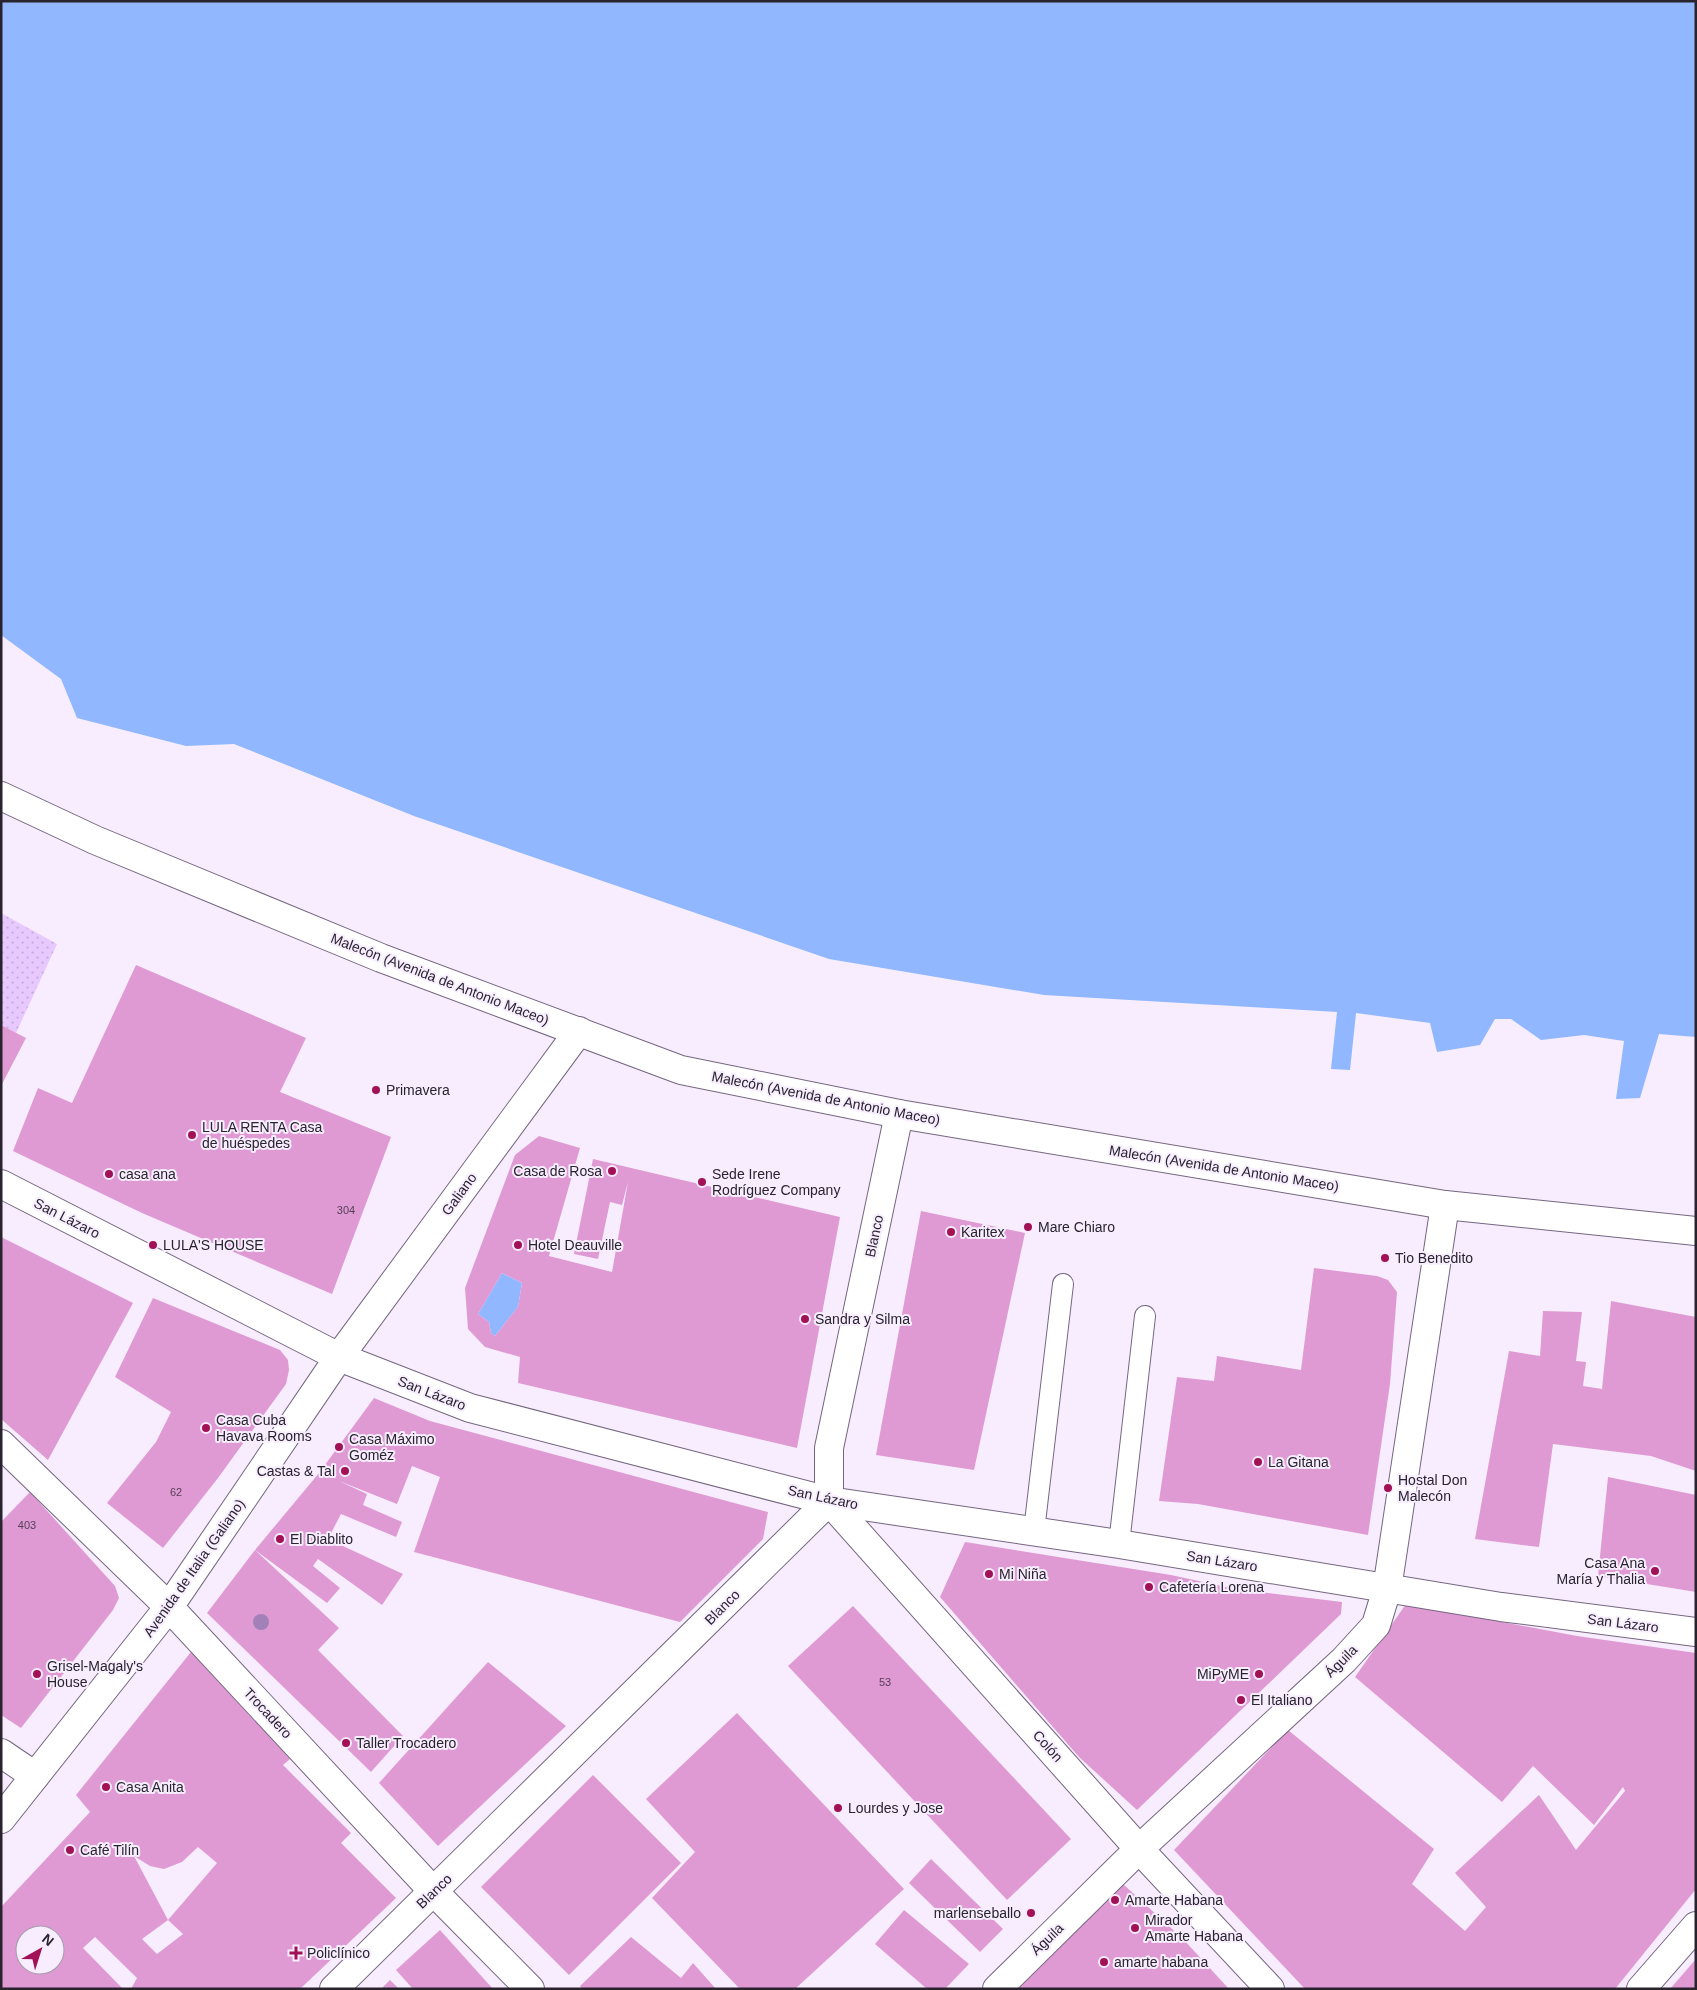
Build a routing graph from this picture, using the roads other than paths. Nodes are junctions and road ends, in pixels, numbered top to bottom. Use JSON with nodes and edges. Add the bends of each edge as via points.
{"nodes":[{"id":1,"x":1,"y":796,"type":"edge"},
{"id":2,"x":579,"y":1031,"type":"junction"},
{"id":3,"x":899,"y":1114,"type":"junction"},
{"id":4,"x":1,"y":1184,"type":"edge"},
{"id":5,"x":1445,"y":1205,"type":"junction"},
{"id":6,"x":1696,"y":1231,"type":"edge"},
{"id":7,"x":1063,"y":1284,"type":"dead end"},
{"id":8,"x":1145,"y":1316,"type":"dead end"},
{"id":9,"x":340,"y":1357,"type":"junction"},
{"id":10,"x":1,"y":1444,"type":"edge"},
{"id":11,"x":830,"y":1501,"type":"junction"},
{"id":12,"x":1034,"y":1531,"type":"junction"},
{"id":13,"x":1120,"y":1544,"type":"junction"},
{"id":14,"x":1387,"y":1589,"type":"junction"},
{"id":15,"x":169,"y":1606,"type":"junction"},
{"id":16,"x":1696,"y":1632,"type":"edge"},
{"id":17,"x":1,"y":1753,"type":"edge"},
{"id":18,"x":36,"y":1776,"type":"junction"},
{"id":19,"x":1,"y":1819,"type":"edge"},
{"id":20,"x":1140,"y":1849,"type":"junction"},
{"id":21,"x":434,"y":1892,"type":"junction"},
{"id":22,"x":1696,"y":1926,"type":"edge"},
{"id":23,"x":334,"y":1989,"type":"edge"},
{"id":24,"x":530,"y":1989,"type":"edge"},
{"id":25,"x":997,"y":1989,"type":"edge"},
{"id":26,"x":1270,"y":1989,"type":"edge"},
{"id":27,"x":1641,"y":1989,"type":"edge"}],
"edges":[{"from":1,"to":2,"type":"main road","name":"Malecón (Avenida de Antonio Maceo)","via":[[95,840],[372,954]]},
{"from":2,"to":3,"type":"main road","name":"Malecón (Avenida de Antonio Maceo)","via":[[681,1070]]},
{"from":2,"to":9,"type":"main road","name":"Galiano"},
{"from":3,"to":5,"type":"main road","name":"Malecón (Avenida de Antonio Maceo)"},
{"from":3,"to":11,"type":"main road","name":"Blanco","via":[[829,1448]]},
{"from":4,"to":9,"type":"main road","name":"San Lázaro"},
{"from":5,"to":6,"type":"main road","name":"Malecón (Avenida de Antonio Maceo)"},
{"from":5,"to":14,"type":"main road","name":"Águila"},
{"from":7,"to":12,"type":"lane"},
{"from":8,"to":13,"type":"lane"},
{"from":9,"to":11,"type":"main road","name":"San Lázaro","via":[[470,1408]]},
{"from":9,"to":15,"type":"main road","name":"Avenida de Italia (Galiano)"},
{"from":10,"to":15,"type":"main road","name":"Trocadero"},
{"from":11,"to":12,"type":"main road","name":"San Lázaro"},
{"from":11,"to":20,"type":"main road","name":"Colón"},
{"from":11,"to":21,"type":"main road","name":"Blanco"},
{"from":12,"to":13,"type":"main road","name":"San Lázaro"},
{"from":13,"to":14,"type":"main road","name":"San Lázaro"},
{"from":14,"to":16,"type":"main road","name":"San Lázaro"},
{"from":14,"to":20,"type":"main road","name":"Águila","via":[[1376,1625],[1344,1660]]},
{"from":15,"to":18,"type":"main road","name":"Avenida de Italia (Galiano)"},
{"from":15,"to":21,"type":"main road","name":"Trocadero"},
{"from":17,"to":18,"type":"main road"},
{"from":18,"to":19,"type":"main road","name":"Avenida de Italia (Galiano)"},
{"from":20,"to":25,"type":"main road","name":"Águila"},
{"from":20,"to":26,"type":"main road","name":"Colón"},
{"from":21,"to":23,"type":"main road","name":"Blanco"},
{"from":21,"to":24,"type":"main road","name":"Trocadero"},
{"from":22,"to":27,"type":"main road"}]}
